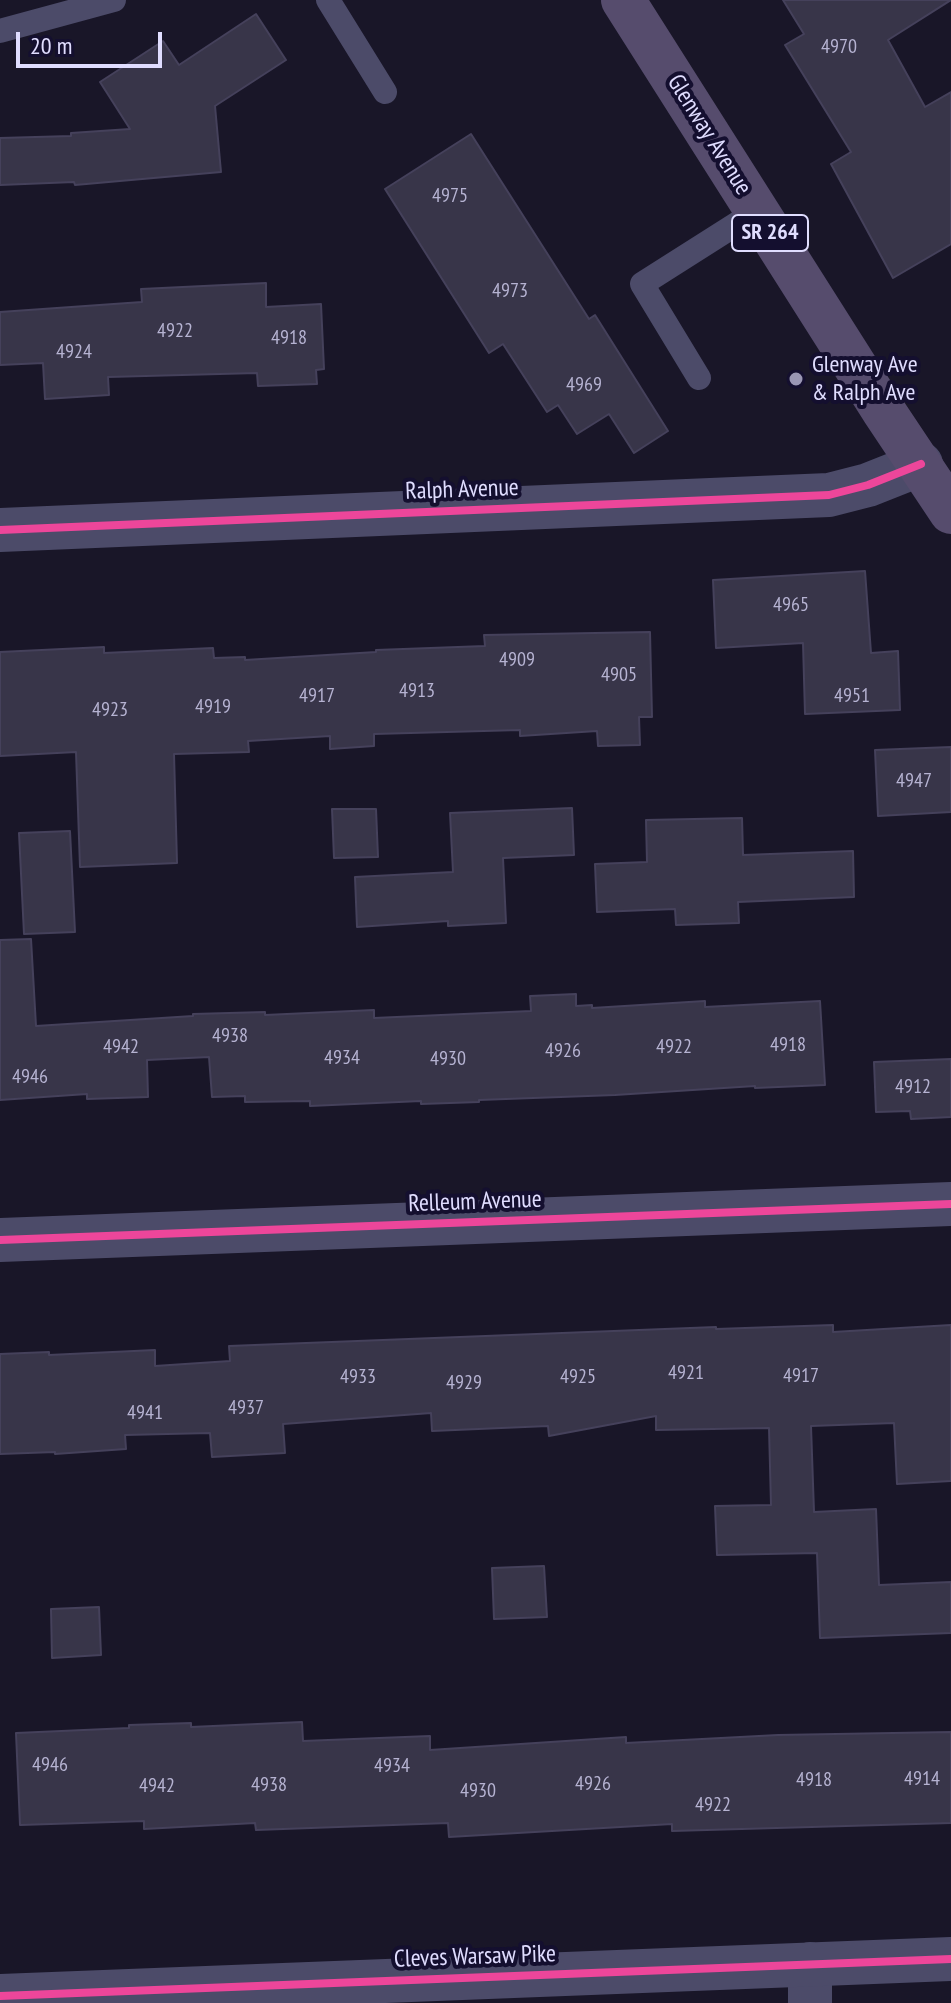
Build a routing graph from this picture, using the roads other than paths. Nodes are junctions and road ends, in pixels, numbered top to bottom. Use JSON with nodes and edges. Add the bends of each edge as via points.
{"nodes":[{"id":1,"x":114,"y":0,"type":"edge"},
{"id":2,"x":328,"y":0,"type":"edge"},
{"id":3,"x":623,"y":0,"type":"edge"},
{"id":4,"x":0,"y":31,"type":"edge"},
{"id":5,"x":385,"y":92,"type":"dead end"},
{"id":6,"x":757,"y":211,"type":"junction"},
{"id":7,"x":699,"y":378,"type":"dead end"},
{"id":8,"x":921,"y":464,"type":"junction"},
{"id":9,"x":951,"y":512,"type":"edge"},
{"id":10,"x":0,"y":530,"type":"edge"},
{"id":11,"x":951,"y":1204,"type":"edge"},
{"id":12,"x":0,"y":1240,"type":"edge"},
{"id":13,"x":951,"y":1959,"type":"edge"},
{"id":14,"x":810,"y":1984,"type":"edge"},
{"id":15,"x":0,"y":1996,"type":"edge"}],
"edges":[{"from":1,"to":4,"type":"lane"},
{"from":2,"to":5,"type":"lane"},
{"from":3,"to":6,"type":"main road","name":"Glenway Avenue","number":"SR 264"},
{"from":6,"to":7,"type":"lane","via":[[642,284]]},
{"from":6,"to":8,"type":"main road","name":"Glenway Avenue","number":"SR 264"},
{"from":8,"to":9,"type":"main road","name":"Glenway Avenue","number":"SR 264"},
{"from":8,"to":10,"type":"street","name":"Ralph Avenue","via":[[829,495]]},
{"from":11,"to":12,"type":"street","name":"Relleum Avenue"},
{"from":13,"to":14,"type":"street","name":"Cleves Warsaw Pike"},
{"from":14,"to":15,"type":"street","name":"Cleves Warsaw Pike"}]}
